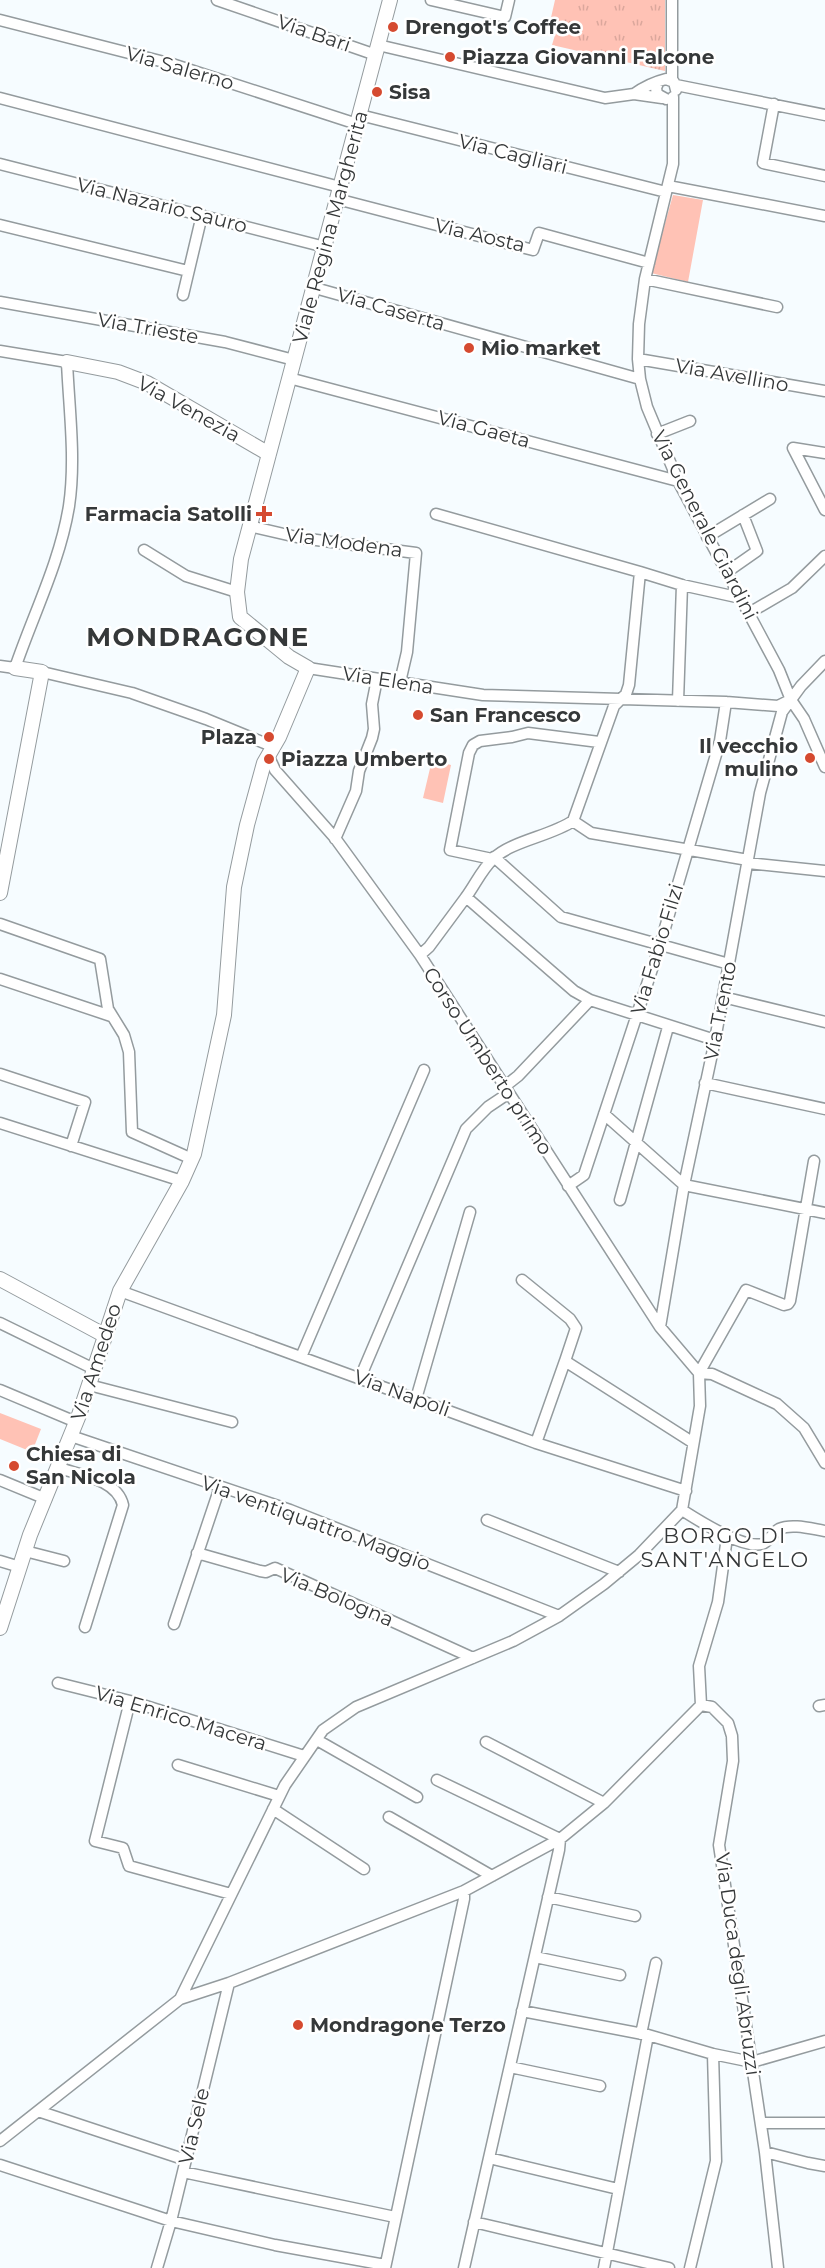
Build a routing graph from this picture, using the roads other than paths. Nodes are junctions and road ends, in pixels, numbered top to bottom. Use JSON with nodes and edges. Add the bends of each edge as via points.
{"nodes":[{"id":1,"x":218,"y":0,"type":"edge"},
{"id":2,"x":390,"y":0,"type":"edge"},
{"id":3,"x":431,"y":0,"type":"edge"},
{"id":4,"x":509,"y":0,"type":"edge"},
{"id":5,"x":672,"y":0,"type":"edge"},
{"id":6,"x":0,"y":20,"type":"edge"},
{"id":7,"x":377,"y":50,"type":"junction"},
{"id":8,"x":669,"y":87,"type":"junction"},
{"id":9,"x":634,"y":94,"type":"junction"},
{"id":10,"x":0,"y":98,"type":"edge"},
{"id":11,"x":774,"y":104,"type":"junction"},
{"id":12,"x":825,"y":115,"type":"edge"},
{"id":13,"x":359,"y":119,"type":"junction"},
{"id":14,"x":0,"y":164,"type":"edge"},
{"id":15,"x":825,"y":176,"type":"edge"},
{"id":16,"x":667,"y":189,"type":"junction"},
{"id":17,"x":338,"y":193,"type":"junction"},
{"id":18,"x":202,"y":215,"type":"junction"},
{"id":19,"x":825,"y":216,"type":"edge"},
{"id":20,"x":0,"y":225,"type":"edge"},
{"id":21,"x":325,"y":247,"type":"junction"},
{"id":22,"x":649,"y":263,"type":"junction"},
{"id":23,"x":188,"y":271,"type":"junction"},
{"id":24,"x":645,"y":279,"type":"junction"},
{"id":25,"x":315,"y":288,"type":"junction"},
{"id":26,"x":183,"y":295,"type":"dead end"},
{"id":27,"x":0,"y":302,"type":"edge"},
{"id":28,"x":777,"y":307,"type":"dead end"},
{"id":29,"x":0,"y":351,"type":"edge"},
{"id":30,"x":638,"y":358,"type":"junction"},
{"id":31,"x":294,"y":360,"type":"junction"},
{"id":32,"x":67,"y":362,"type":"junction"},
{"id":33,"x":289,"y":378,"type":"junction"},
{"id":34,"x":640,"y":378,"type":"junction"},
{"id":35,"x":825,"y":391,"type":"edge"},
{"id":36,"x":690,"y":421,"type":"dead end"},
{"id":37,"x":657,"y":434,"type":"junction"},
{"id":38,"x":269,"y":453,"type":"junction"},
{"id":39,"x":825,"y":453,"type":"edge"},
{"id":40,"x":678,"y":481,"type":"junction"},
{"id":41,"x":770,"y":499,"type":"dead end"},
{"id":42,"x":825,"y":510,"type":"edge"},
{"id":43,"x":436,"y":514,"type":"dead end"},
{"id":44,"x":743,"y":515,"type":"junction"},
{"id":45,"x":249,"y":526,"type":"junction"},
{"id":46,"x":707,"y":537,"type":"junction"},
{"id":47,"x":144,"y":550,"type":"dead end"},
{"id":48,"x":825,"y":556,"type":"edge"},
{"id":49,"x":640,"y":572,"type":"junction"},
{"id":50,"x":727,"y":572,"type":"junction"},
{"id":51,"x":682,"y":585,"type":"junction"},
{"id":52,"x":237,"y":592,"type":"junction"},
{"id":53,"x":741,"y":598,"type":"junction"},
{"id":54,"x":749,"y":613,"type":"junction"},
{"id":55,"x":825,"y":661,"type":"edge"},
{"id":56,"x":0,"y":666,"type":"edge"},
{"id":57,"x":15,"y":668,"type":"junction"},
{"id":58,"x":308,"y":668,"type":"junction"},
{"id":59,"x":42,"y":672,"type":"junction"},
{"id":60,"x":377,"y":680,"type":"junction"},
{"id":61,"x":400,"y":682,"type":"junction"},
{"id":62,"x":791,"y":699,"type":"junction"},
{"id":63,"x":620,"y":700,"type":"junction"},
{"id":64,"x":678,"y":701,"type":"junction"},
{"id":65,"x":726,"y":702,"type":"junction"},
{"id":66,"x":599,"y":742,"type":"junction"},
{"id":67,"x":820,"y":746,"type":"edge"},
{"id":68,"x":271,"y":752,"type":"junction"},
{"id":69,"x":825,"y":767,"type":"edge"},
{"id":70,"x":573,"y":821,"type":"junction"},
{"id":71,"x":335,"y":838,"type":"junction"},
{"id":72,"x":687,"y":849,"type":"junction"},
{"id":73,"x":493,"y":858,"type":"junction"},
{"id":74,"x":748,"y":861,"type":"junction"},
{"id":75,"x":825,"y":871,"type":"edge"},
{"id":76,"x":0,"y":893,"type":"edge"},
{"id":77,"x":466,"y":897,"type":"junction"},
{"id":78,"x":0,"y":924,"type":"edge"},
{"id":79,"x":660,"y":945,"type":"junction"},
{"id":80,"x":420,"y":955,"type":"junction"},
{"id":81,"x":729,"y":964,"type":"junction"},
{"id":82,"x":0,"y":980,"type":"edge"},
{"id":83,"x":723,"y":997,"type":"junction"},
{"id":84,"x":590,"y":1000,"type":"junction"},
{"id":85,"x":111,"y":1016,"type":"junction"},
{"id":86,"x":636,"y":1016,"type":"junction"},
{"id":87,"x":825,"y":1022,"type":"edge"},
{"id":88,"x":668,"y":1027,"type":"junction"},
{"id":89,"x":715,"y":1040,"type":"junction"},
{"id":90,"x":424,"y":1070,"type":"dead end"},
{"id":91,"x":0,"y":1074,"type":"edge"},
{"id":92,"x":705,"y":1083,"type":"junction"},
{"id":93,"x":506,"y":1090,"type":"junction"},
{"id":94,"x":825,"y":1109,"type":"edge"},
{"id":95,"x":604,"y":1114,"type":"junction"},
{"id":96,"x":0,"y":1123,"type":"edge"},
{"id":97,"x":636,"y":1142,"type":"junction"},
{"id":98,"x":71,"y":1146,"type":"junction"},
{"id":99,"x":192,"y":1159,"type":"junction"},
{"id":100,"x":814,"y":1161,"type":"dead end"},
{"id":101,"x":182,"y":1181,"type":"junction"},
{"id":102,"x":684,"y":1185,"type":"junction"},
{"id":103,"x":568,"y":1186,"type":"junction"},
{"id":104,"x":620,"y":1200,"type":"dead end"},
{"id":105,"x":806,"y":1209,"type":"junction"},
{"id":106,"x":470,"y":1212,"type":"dead end"},
{"id":107,"x":825,"y":1213,"type":"edge"},
{"id":108,"x":0,"y":1279,"type":"edge"},
{"id":109,"x":522,"y":1280,"type":"dead end"},
{"id":110,"x":120,"y":1292,"type":"junction"},
{"id":111,"x":0,"y":1323,"type":"edge"},
{"id":112,"x":660,"y":1327,"type":"junction"},
{"id":113,"x":104,"y":1335,"type":"junction"},
{"id":114,"x":301,"y":1357,"type":"junction"},
{"id":115,"x":565,"y":1361,"type":"junction"},
{"id":116,"x":94,"y":1370,"type":"junction"},
{"id":117,"x":699,"y":1373,"type":"junction"},
{"id":118,"x":360,"y":1378,"type":"junction"},
{"id":119,"x":89,"y":1385,"type":"junction"},
{"id":120,"x":0,"y":1390,"type":"edge"},
{"id":121,"x":416,"y":1398,"type":"junction"},
{"id":122,"x":76,"y":1422,"type":"junction"},
{"id":123,"x":232,"y":1422,"type":"dead end"},
{"id":124,"x":71,"y":1436,"type":"junction"},
{"id":125,"x":692,"y":1442,"type":"junction"},
{"id":126,"x":536,"y":1443,"type":"junction"},
{"id":127,"x":825,"y":1463,"type":"edge"},
{"id":128,"x":59,"y":1468,"type":"junction"},
{"id":129,"x":0,"y":1480,"type":"edge"},
{"id":130,"x":219,"y":1487,"type":"junction"},
{"id":131,"x":686,"y":1491,"type":"junction"},
{"id":132,"x":46,"y":1499,"type":"junction"},
{"id":133,"x":682,"y":1510,"type":"junction"},
{"id":134,"x":487,"y":1520,"type":"dead end"},
{"id":135,"x":825,"y":1531,"type":"edge"},
{"id":136,"x":727,"y":1537,"type":"junction"},
{"id":137,"x":25,"y":1551,"type":"junction"},
{"id":138,"x":197,"y":1553,"type":"junction"},
{"id":139,"x":0,"y":1561,"type":"edge"},
{"id":140,"x":64,"y":1561,"type":"dead end"},
{"id":141,"x":20,"y":1567,"type":"junction"},
{"id":142,"x":619,"y":1572,"type":"junction"},
{"id":143,"x":559,"y":1616,"type":"junction"},
{"id":144,"x":174,"y":1624,"type":"dead end"},
{"id":145,"x":85,"y":1627,"type":"dead end"},
{"id":146,"x":0,"y":1628,"type":"edge"},
{"id":147,"x":473,"y":1658,"type":"junction"},
{"id":148,"x":58,"y":1683,"type":"dead end"},
{"id":149,"x":130,"y":1701,"type":"junction"},
{"id":150,"x":701,"y":1705,"type":"junction"},
{"id":151,"x":317,"y":1740,"type":"junction"},
{"id":152,"x":486,"y":1742,"type":"dead end"},
{"id":153,"x":304,"y":1756,"type":"junction"},
{"id":154,"x":178,"y":1765,"type":"dead end"},
{"id":155,"x":437,"y":1780,"type":"dead end"},
{"id":156,"x":279,"y":1796,"type":"junction"},
{"id":157,"x":417,"y":1797,"type":"dead end"},
{"id":158,"x":604,"y":1803,"type":"junction"},
{"id":159,"x":273,"y":1809,"type":"junction"},
{"id":160,"x":389,"y":1817,"type":"dead end"},
{"id":161,"x":560,"y":1839,"type":"junction"},
{"id":162,"x":364,"y":1869,"type":"dead end"},
{"id":163,"x":492,"y":1876,"type":"junction"},
{"id":164,"x":464,"y":1891,"type":"junction"},
{"id":165,"x":231,"y":1894,"type":"junction"},
{"id":166,"x":548,"y":1897,"type":"junction"},
{"id":167,"x":635,"y":1916,"type":"dead end"},
{"id":168,"x":535,"y":1957,"type":"junction"},
{"id":169,"x":656,"y":1964,"type":"dead end"},
{"id":170,"x":620,"y":1975,"type":"dead end"},
{"id":171,"x":228,"y":1983,"type":"junction"},
{"id":172,"x":180,"y":1999,"type":"junction"},
{"id":173,"x":522,"y":2011,"type":"junction"},
{"id":174,"x":645,"y":2034,"type":"junction"},
{"id":175,"x":825,"y":2041,"type":"edge"},
{"id":176,"x":713,"y":2054,"type":"junction"},
{"id":177,"x":752,"y":2062,"type":"junction"},
{"id":178,"x":510,"y":2067,"type":"junction"},
{"id":179,"x":600,"y":2086,"type":"dead end"},
{"id":180,"x":38,"y":2111,"type":"junction"},
{"id":181,"x":761,"y":2123,"type":"junction"},
{"id":182,"x":825,"y":2123,"type":"edge"},
{"id":183,"x":0,"y":2141,"type":"edge"},
{"id":184,"x":765,"y":2152,"type":"junction"},
{"id":185,"x":489,"y":2158,"type":"junction"},
{"id":186,"x":186,"y":2160,"type":"junction"},
{"id":187,"x":0,"y":2165,"type":"edge"},
{"id":188,"x":825,"y":2166,"type":"edge"},
{"id":189,"x":183,"y":2172,"type":"junction"},
{"id":190,"x":618,"y":2189,"type":"junction"},
{"id":191,"x":395,"y":2217,"type":"junction"},
{"id":192,"x":171,"y":2221,"type":"junction"},
{"id":193,"x":474,"y":2222,"type":"junction"},
{"id":194,"x":607,"y":2254,"type":"junction"},
{"id":195,"x":385,"y":2267,"type":"edge"},
{"id":196,"x":157,"y":2268,"type":"edge"},
{"id":197,"x":464,"y":2268,"type":"edge"},
{"id":198,"x":604,"y":2268,"type":"edge"},
{"id":199,"x":669,"y":2268,"type":"edge"},
{"id":200,"x":690,"y":2268,"type":"edge"},
{"id":201,"x":778,"y":2268,"type":"edge"}],
"edges":[{"from":1,"to":7,"type":"street","name":"Via Bari"},
{"from":2,"to":7,"type":"street","name":"Viale Regina Margherita"},
{"from":3,"to":4,"type":"street","via":[[505,17]]},
{"from":5,"to":8,"type":"street","name":"Via Generale Giardini"},
{"from":6,"to":13,"type":"street","name":"Via Salerno","via":[[172,64]]},
{"from":7,"to":9,"type":"street","name":"Via Bari","via":[[605,98]]},
{"from":7,"to":13,"type":"street","name":"Viale Regina Margherita"},
{"from":8,"to":9,"type":"street"},
{"from":8,"to":9,"type":"street","via":[[647,84]]},
{"from":8,"to":11,"type":"street"},
{"from":8,"to":16,"type":"street","name":"Via Generale Giardini","via":[[673,164]]},
{"from":10,"to":17,"type":"street"},
{"from":11,"to":12,"type":"street"},
{"from":11,"to":15,"type":"street","via":[[763,163]]},
{"from":13,"to":16,"type":"street","name":"Via Cagliari"},
{"from":13,"to":17,"type":"street","name":"Viale Regina Margherita"},
{"from":14,"to":18,"type":"street","name":"Via Nazario Sauro"},
{"from":16,"to":19,"type":"street","name":"Via Cagliari"},
{"from":16,"to":22,"type":"street","name":"Via Generale Giardini"},
{"from":17,"to":21,"type":"street","name":"Viale Regina Margherita"},
{"from":17,"to":22,"type":"street","name":"Via Aosta","via":[[533,250],[538,233]]},
{"from":18,"to":21,"type":"street","name":"Via Nazario Sauro"},
{"from":18,"to":23,"type":"street"},
{"from":20,"to":23,"type":"street"},
{"from":21,"to":25,"type":"street","name":"Viale Regina Margherita"},
{"from":22,"to":24,"type":"street","name":"Via Generale Giardini"},
{"from":23,"to":26,"type":"street"},
{"from":24,"to":28,"type":"street"},
{"from":24,"to":30,"type":"street","name":"Via Generale Giardini"},
{"from":25,"to":31,"type":"street","name":"Viale Regina Margherita"},
{"from":25,"to":34,"type":"street","name":"Via Caserta"},
{"from":27,"to":31,"type":"street","name":"Via Trieste","via":[[225,342]]},
{"from":29,"to":32,"type":"street","name":"Via Venezia"},
{"from":30,"to":34,"type":"street","name":"Via Generale Giardini"},
{"from":30,"to":35,"type":"street","name":"Via Avellino"},
{"from":31,"to":33,"type":"street","name":"Viale Regina Margherita"},
{"from":32,"to":38,"type":"street","name":"Via Venezia","via":[[118,372],[147,383]]},
{"from":32,"to":57,"type":"street","via":[[69,505],[58,553]]},
{"from":33,"to":38,"type":"street","name":"Viale Regina Margherita"},
{"from":33,"to":40,"type":"street","name":"Via Gaeta"},
{"from":34,"to":37,"type":"street","name":"Via Generale Giardini"},
{"from":36,"to":37,"type":"street"},
{"from":37,"to":40,"type":"street","name":"Via Generale Giardini"},
{"from":38,"to":45,"type":"street","name":"Via Elena"},
{"from":39,"to":42,"type":"street","via":[[793,448]]},
{"from":40,"to":46,"type":"street","name":"Via Generale Giardini"},
{"from":41,"to":44,"type":"street"},
{"from":43,"to":49,"type":"street"},
{"from":44,"to":46,"type":"street"},
{"from":44,"to":50,"type":"street","via":[[757,551]]},
{"from":45,"to":52,"type":"street","name":"Via Elena"},
{"from":45,"to":61,"type":"street","name":"Via Modena","via":[[301,538],[416,553],[407,652]]},
{"from":46,"to":50,"type":"street","name":"Via Generale Giardini"},
{"from":47,"to":52,"type":"street","via":[[186,576]]},
{"from":48,"to":54,"type":"street","via":[[792,588]]},
{"from":49,"to":51,"type":"street"},
{"from":49,"to":63,"type":"street","via":[[629,685]]},
{"from":50,"to":53,"type":"street","name":"Via Generale Giardini"},
{"from":51,"to":53,"type":"street"},
{"from":51,"to":64,"type":"street"},
{"from":52,"to":58,"type":"street","name":"Via Elena","via":[[240,617]]},
{"from":53,"to":54,"type":"street","name":"Via Generale Giardini"},
{"from":54,"to":62,"type":"street","name":"Via Generale Giardini"},
{"from":55,"to":62,"type":"street","name":"Via Trento"},
{"from":56,"to":57,"type":"street"},
{"from":57,"to":59,"type":"street"},
{"from":58,"to":60,"type":"street","name":"Via Elena"},
{"from":58,"to":68,"type":"street","name":"Via Amedeo"},
{"from":59,"to":68,"type":"street","via":[[132,693],[206,719]]},
{"from":59,"to":76,"type":"street"},
{"from":60,"to":61,"type":"street","name":"Via Elena"},
{"from":60,"to":71,"type":"street","via":[[372,738],[356,791]]},
{"from":61,"to":63,"type":"street","name":"Via Elena","via":[[483,695]]},
{"from":62,"to":65,"type":"street","name":"Via Elena","via":[[778,706]]},
{"from":62,"to":67,"type":"street","name":"Via Generale Giardini"},
{"from":62,"to":74,"type":"street","name":"Via Trento","via":[[782,712],[760,793]]},
{"from":63,"to":64,"type":"street","name":"Via Elena"},
{"from":63,"to":66,"type":"street"},
{"from":64,"to":65,"type":"street","name":"Via Elena"},
{"from":65,"to":72,"type":"street","name":"Via Fabio Filzi","via":[[720,741]]},
{"from":66,"to":70,"type":"street"},
{"from":66,"to":73,"type":"street","via":[[528,733],[473,745],[450,850]]},
{"from":67,"to":69,"type":"street","name":"Via Generale Giardini"},
{"from":68,"to":71,"type":"street","name":"Corso Umberto primo","via":[[275,770]]},
{"from":68,"to":99,"type":"street","name":"Via Amedeo","via":[[257,783],[239,861],[224,1015]]},
{"from":70,"to":72,"type":"street","via":[[591,833]]},
{"from":70,"to":73,"type":"street"},
{"from":71,"to":80,"type":"street","name":"Corso Umberto primo"},
{"from":72,"to":74,"type":"street"},
{"from":72,"to":79,"type":"street","name":"Via Fabio Filzi"},
{"from":73,"to":77,"type":"street"},
{"from":73,"to":79,"type":"street","via":[[561,917]]},
{"from":74,"to":75,"type":"street"},
{"from":74,"to":81,"type":"street","name":"Via Trento"},
{"from":77,"to":80,"type":"street"},
{"from":77,"to":84,"type":"street","via":[[574,991]]},
{"from":78,"to":85,"type":"street","via":[[100,959]]},
{"from":79,"to":81,"type":"street"},
{"from":79,"to":86,"type":"street","name":"Via Fabio Filzi"},
{"from":80,"to":93,"type":"street","name":"Corso Umberto primo"},
{"from":81,"to":83,"type":"street","name":"Via Trento"},
{"from":82,"to":85,"type":"street"},
{"from":83,"to":87,"type":"street"},
{"from":83,"to":89,"type":"street","name":"Via Trento"},
{"from":84,"to":86,"type":"street"},
{"from":84,"to":93,"type":"street"},
{"from":85,"to":99,"type":"street","via":[[124,1035],[129,1052],[132,1132]]},
{"from":86,"to":88,"type":"street"},
{"from":86,"to":95,"type":"street","name":"Via Fabio Filzi"},
{"from":88,"to":89,"type":"street"},
{"from":88,"to":97,"type":"street"},
{"from":89,"to":92,"type":"street","name":"Via Trento"},
{"from":90,"to":114,"type":"street"},
{"from":91,"to":98,"type":"street","via":[[85,1102]]},
{"from":92,"to":94,"type":"street"},
{"from":92,"to":102,"type":"street","name":"Via Trento"},
{"from":93,"to":103,"type":"street","name":"Corso Umberto primo"},
{"from":93,"to":118,"type":"street","via":[[466,1129]]},
{"from":95,"to":97,"type":"street"},
{"from":95,"to":103,"type":"street","name":"Via Fabio Filzi","via":[[584,1175]]},
{"from":96,"to":98,"type":"street"},
{"from":97,"to":102,"type":"street"},
{"from":97,"to":104,"type":"street"},
{"from":98,"to":101,"type":"street"},
{"from":99,"to":101,"type":"street","name":"Via Amedeo"},
{"from":100,"to":105,"type":"street"},
{"from":101,"to":110,"type":"street","name":"Via Amedeo"},
{"from":102,"to":105,"type":"street"},
{"from":102,"to":112,"type":"street","name":"Via Trento"},
{"from":103,"to":112,"type":"street","name":"Corso Umberto primo"},
{"from":105,"to":107,"type":"street"},
{"from":105,"to":117,"type":"street","via":[[788,1304],[746,1290]]},
{"from":106,"to":121,"type":"street"},
{"from":108,"to":113,"type":"street"},
{"from":109,"to":115,"type":"street","via":[[576,1328]]},
{"from":110,"to":113,"type":"street","name":"Via Amedeo"},
{"from":110,"to":114,"type":"street","name":"Via Napoli"},
{"from":111,"to":116,"type":"street"},
{"from":112,"to":117,"type":"street","name":"Corso Umberto primo"},
{"from":113,"to":116,"type":"street","name":"Via Amedeo"},
{"from":114,"to":118,"type":"street","name":"Via Napoli"},
{"from":115,"to":125,"type":"street"},
{"from":115,"to":126,"type":"street"},
{"from":116,"to":119,"type":"street","name":"Via Amedeo"},
{"from":117,"to":125,"type":"street","via":[[700,1406]]},
{"from":117,"to":127,"type":"street","via":[[712,1374],[777,1404],[804,1428]]},
{"from":118,"to":121,"type":"street","name":"Via Napoli"},
{"from":119,"to":122,"type":"street","name":"Via Amedeo"},
{"from":119,"to":123,"type":"street"},
{"from":120,"to":122,"type":"street"},
{"from":121,"to":126,"type":"street","name":"Via Napoli"},
{"from":122,"to":124,"type":"street","name":"Via Amedeo"},
{"from":124,"to":128,"type":"street","name":"Via Amedeo"},
{"from":124,"to":130,"type":"street","name":"Via ventiquattro Maggio"},
{"from":125,"to":131,"type":"street"},
{"from":126,"to":131,"type":"street","name":"Via Napoli"},
{"from":128,"to":132,"type":"street","name":"Via Amedeo"},
{"from":128,"to":145,"type":"street","via":[[106,1483],[121,1497],[123,1505]]},
{"from":129,"to":132,"type":"street"},
{"from":130,"to":138,"type":"street"},
{"from":130,"to":143,"type":"street","name":"Via ventiquattro Maggio","via":[[290,1510]]},
{"from":131,"to":133,"type":"street"},
{"from":132,"to":137,"type":"street","name":"Via Amedeo"},
{"from":133,"to":136,"type":"street"},
{"from":133,"to":142,"type":"street"},
{"from":134,"to":142,"type":"street"},
{"from":135,"to":136,"type":"street","via":[[778,1529],[762,1544]]},
{"from":136,"to":150,"type":"street","via":[[718,1602],[699,1666]]},
{"from":137,"to":140,"type":"street"},
{"from":137,"to":141,"type":"street","name":"Via Amedeo"},
{"from":138,"to":144,"type":"street"},
{"from":138,"to":147,"type":"street","name":"Via Bologna","via":[[260,1571],[275,1568]]},
{"from":139,"to":141,"type":"street"},
{"from":141,"to":146,"type":"street","name":"Via Amedeo"},
{"from":142,"to":143,"type":"street"},
{"from":143,"to":147,"type":"street"},
{"from":147,"to":151,"type":"street","via":[[356,1707],[330,1725]]},
{"from":148,"to":149,"type":"street","name":"Via Enrico Macera"},
{"from":149,"to":153,"type":"street","name":"Via Enrico Macera"},
{"from":149,"to":165,"type":"street","via":[[95,1841],[123,1848],[129,1866]]},
{"from":150,"to":158,"type":"street"},
{"from":150,"to":177,"type":"street","name":"Via Duca degli Abruzzi","via":[[712,1707],[728,1723],[732,1736],[733,1761],[719,1845]]},
{"from":151,"to":153,"type":"street"},
{"from":151,"to":157,"type":"street"},
{"from":152,"to":158,"type":"street"},
{"from":153,"to":156,"type":"street"},
{"from":154,"to":156,"type":"street"},
{"from":155,"to":161,"type":"street"},
{"from":156,"to":159,"type":"street"},
{"from":158,"to":161,"type":"street"},
{"from":159,"to":162,"type":"street"},
{"from":159,"to":165,"type":"street"},
{"from":160,"to":163,"type":"street"},
{"from":161,"to":163,"type":"street"},
{"from":161,"to":166,"type":"street"},
{"from":163,"to":164,"type":"street"},
{"from":164,"to":171,"type":"street"},
{"from":164,"to":191,"type":"street"},
{"from":165,"to":172,"type":"street"},
{"from":166,"to":167,"type":"street"},
{"from":166,"to":168,"type":"street"},
{"from":168,"to":170,"type":"street"},
{"from":168,"to":173,"type":"street"},
{"from":169,"to":174,"type":"street"},
{"from":171,"to":172,"type":"street"},
{"from":171,"to":186,"type":"street","name":"Via Sele"},
{"from":172,"to":180,"type":"street"},
{"from":173,"to":174,"type":"street"},
{"from":173,"to":178,"type":"street"},
{"from":174,"to":176,"type":"street"},
{"from":174,"to":190,"type":"street"},
{"from":175,"to":177,"type":"street"},
{"from":176,"to":177,"type":"street"},
{"from":176,"to":200,"type":"street","via":[[716,2161]]},
{"from":177,"to":181,"type":"street","name":"Via Duca degli Abruzzi"},
{"from":178,"to":179,"type":"street"},
{"from":178,"to":185,"type":"street"},
{"from":180,"to":183,"type":"street"},
{"from":180,"to":186,"type":"street"},
{"from":181,"to":182,"type":"street"},
{"from":181,"to":184,"type":"street","name":"Via Duca degli Abruzzi"},
{"from":184,"to":188,"type":"street"},
{"from":184,"to":201,"type":"street","name":"Via Duca degli Abruzzi"},
{"from":185,"to":190,"type":"street"},
{"from":185,"to":193,"type":"street"},
{"from":186,"to":189,"type":"street","name":"Via Sele"},
{"from":187,"to":192,"type":"street"},
{"from":189,"to":191,"type":"street"},
{"from":189,"to":192,"type":"street","name":"Via Sele"},
{"from":190,"to":194,"type":"street"},
{"from":191,"to":195,"type":"street"},
{"from":192,"to":195,"type":"street"},
{"from":192,"to":196,"type":"street","name":"Via Sele"},
{"from":193,"to":194,"type":"street"},
{"from":193,"to":197,"type":"street"},
{"from":194,"to":198,"type":"street"},
{"from":194,"to":199,"type":"street"}]}
